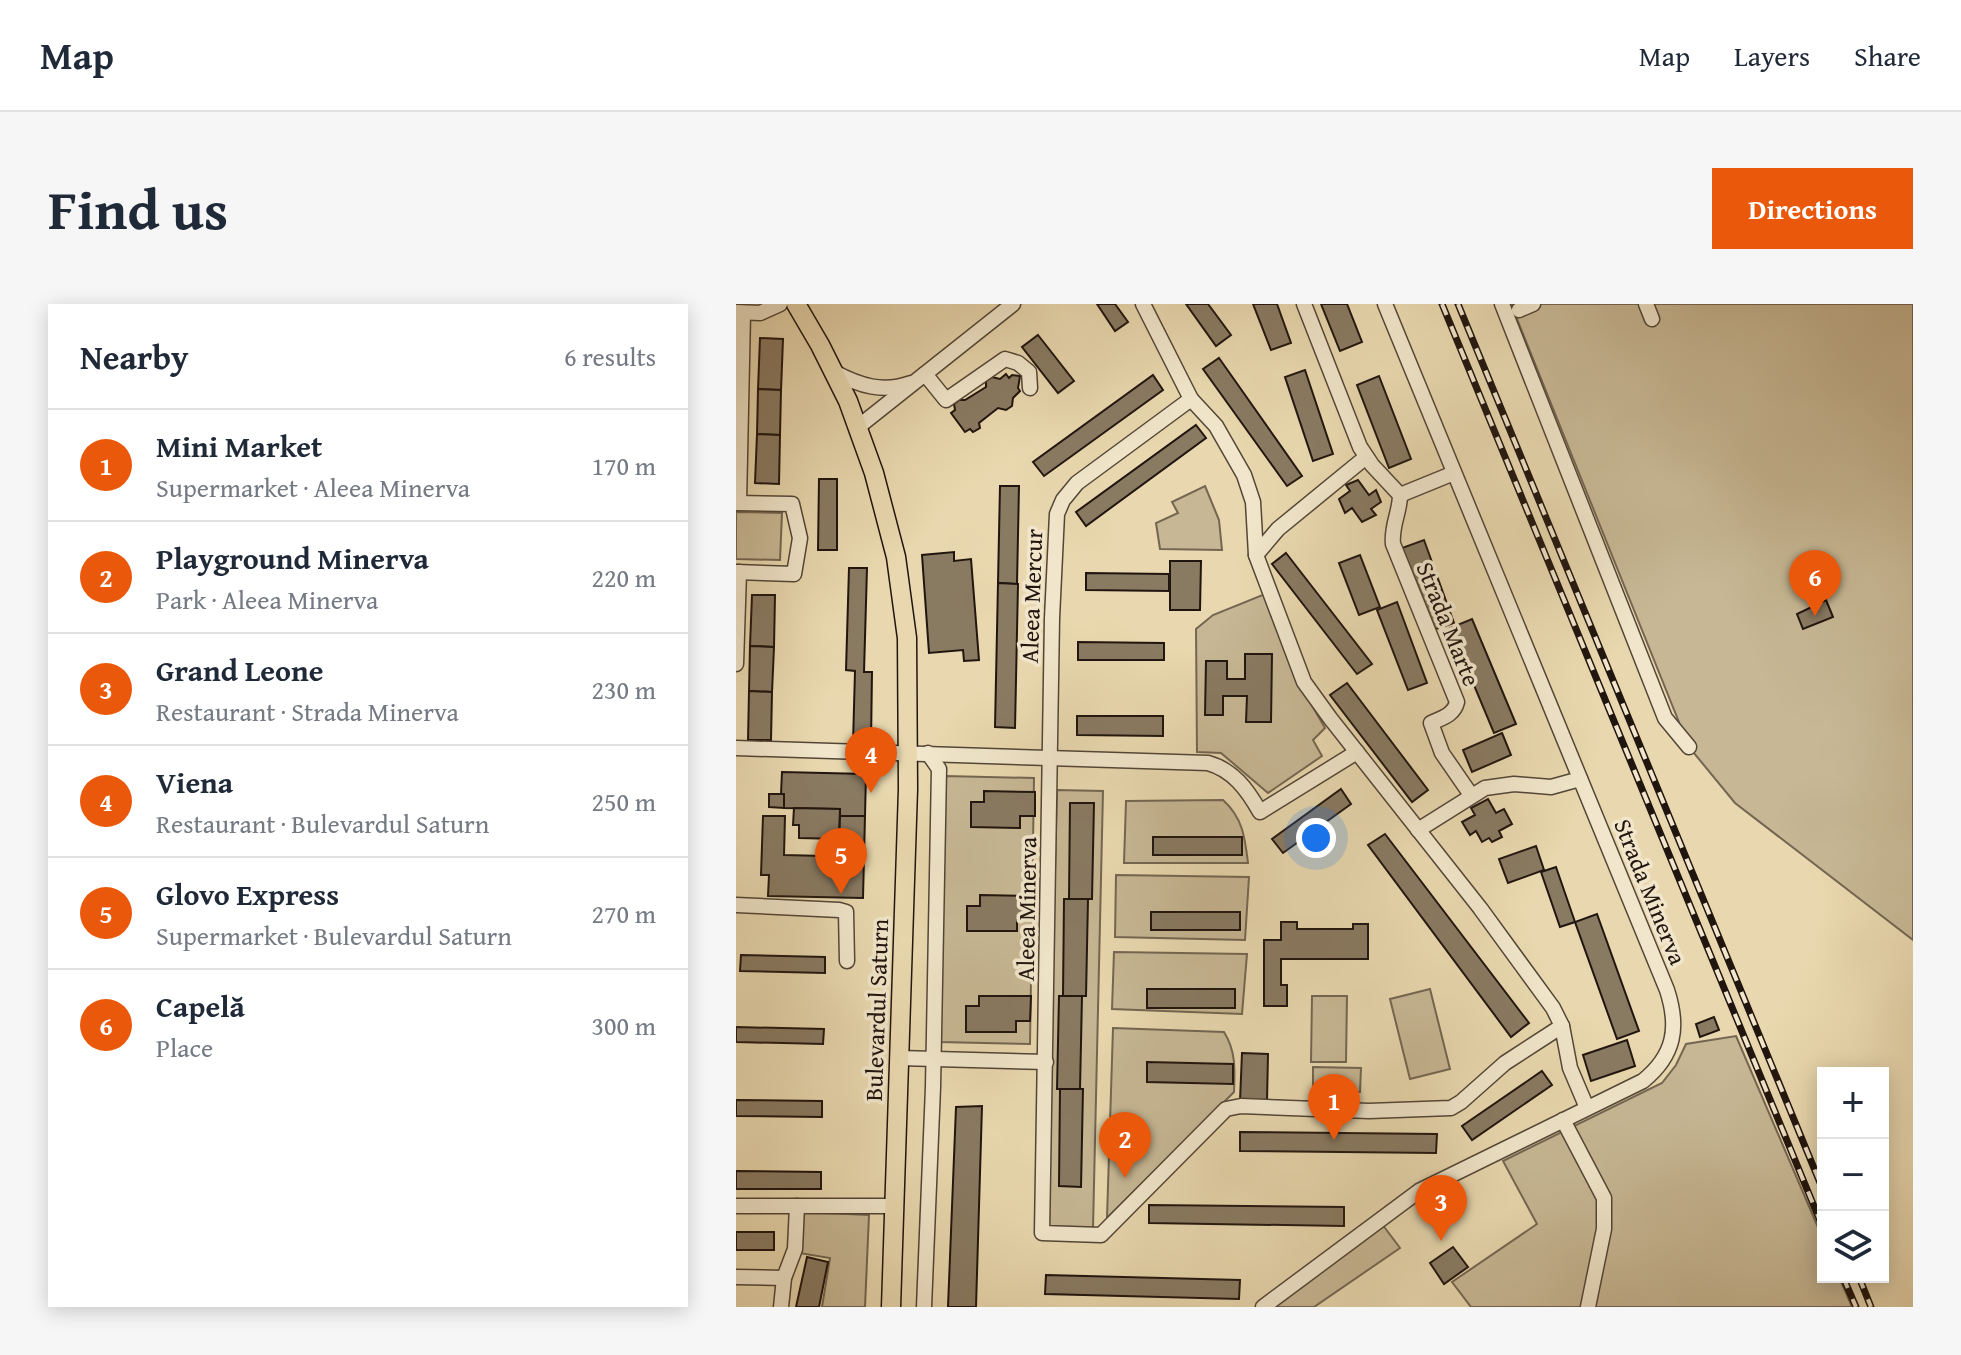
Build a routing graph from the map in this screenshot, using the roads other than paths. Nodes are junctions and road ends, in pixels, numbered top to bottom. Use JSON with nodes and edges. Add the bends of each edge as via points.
{"nodes":[{"id":1,"x":780,"y":304,"type":"edge"},
{"id":2,"x":796,"y":304,"type":"edge"},
{"id":3,"x":1143,"y":304,"type":"edge"},
{"id":4,"x":1304,"y":304,"type":"edge"},
{"id":5,"x":1385,"y":304,"type":"edge"},
{"id":6,"x":1502,"y":304,"type":"edge"},
{"id":7,"x":1646,"y":304,"type":"edge"},
{"id":8,"x":1006,"y":306,"type":"edge"},
{"id":9,"x":740,"y":313,"type":"edge"},
{"id":10,"x":1652,"y":319,"type":"dead end"},
{"id":11,"x":834,"y":372,"type":"junction"},
{"id":12,"x":920,"y":378,"type":"junction"},
{"id":13,"x":1030,"y":388,"type":"dead end"},
{"id":14,"x":1191,"y":399,"type":"junction"},
{"id":15,"x":858,"y":427,"type":"junction"},
{"id":16,"x":1366,"y":457,"type":"junction"},
{"id":17,"x":1454,"y":473,"type":"junction"},
{"id":18,"x":1400,"y":495,"type":"junction"},
{"id":19,"x":738,"y":503,"type":"edge"},
{"id":20,"x":1256,"y":555,"type":"junction"},
{"id":21,"x":737,"y":572,"type":"edge"},
{"id":22,"x":736,"y":664,"type":"edge"},
{"id":23,"x":1689,"y":747,"type":"dead end"},
{"id":24,"x":736,"y":748,"type":"edge"},
{"id":25,"x":1357,"y":752,"type":"junction"},
{"id":26,"x":909,"y":753,"type":"junction"},
{"id":27,"x":928,"y":753,"type":"junction"},
{"id":28,"x":1051,"y":757,"type":"junction"},
{"id":29,"x":1580,"y":779,"type":"junction"},
{"id":30,"x":1471,"y":795,"type":"junction"},
{"id":31,"x":1418,"y":830,"type":"junction"},
{"id":32,"x":736,"y":905,"type":"edge"},
{"id":33,"x":847,"y":961,"type":"dead end"},
{"id":34,"x":1562,"y":1026,"type":"junction"},
{"id":35,"x":899,"y":1058,"type":"junction"},
{"id":36,"x":933,"y":1058,"type":"junction"},
{"id":37,"x":1046,"y":1062,"type":"junction"},
{"id":38,"x":1587,"y":1108,"type":"junction"},
{"id":39,"x":1563,"y":1120,"type":"junction"},
{"id":40,"x":736,"y":1206,"type":"edge"},
{"id":41,"x":797,"y":1206,"type":"junction"},
{"id":42,"x":895,"y":1206,"type":"junction"},
{"id":43,"x":736,"y":1277,"type":"edge"},
{"id":44,"x":784,"y":1278,"type":"junction"},
{"id":45,"x":781,"y":1307,"type":"edge"},
{"id":46,"x":891,"y":1307,"type":"edge"},
{"id":47,"x":924,"y":1307,"type":"edge"},
{"id":48,"x":1263,"y":1307,"type":"edge"},
{"id":49,"x":1588,"y":1307,"type":"edge"}],
"edges":[{"from":1,"to":9,"type":"street","via":[[760,313]]},
{"from":2,"to":11,"type":"main road","name":"Bulevardul Saturn"},
{"from":3,"to":14,"type":"street"},
{"from":4,"to":16,"type":"street"},
{"from":5,"to":17,"type":"street","name":"Strada Minerva"},
{"from":6,"to":23,"type":"street","via":[[1665,718]]},
{"from":7,"to":10,"type":"street"},
{"from":8,"to":12,"type":"street"},
{"from":9,"to":19,"type":"street"},
{"from":11,"to":12,"type":"street","via":[[874,388],[901,387]]},
{"from":11,"to":15,"type":"main road","name":"Bulevardul Saturn"},
{"from":12,"to":13,"type":"street","via":[[946,400],[1005,359],[1029,372]]},
{"from":12,"to":15,"type":"street"},
{"from":14,"to":20,"type":"street","via":[[1216,426],[1244,475],[1253,502]]},
{"from":14,"to":28,"type":"street","name":"Aleea Mercur","via":[[1077,483],[1057,514]]},
{"from":15,"to":26,"type":"main road","name":"Bulevardul Saturn","via":[[888,519],[902,596]]},
{"from":16,"to":18,"type":"street"},
{"from":16,"to":20,"type":"street","via":[[1278,529]]},
{"from":17,"to":18,"type":"street"},
{"from":17,"to":29,"type":"street","name":"Strada Minerva"},
{"from":18,"to":30,"type":"street","name":"Strada Marte","via":[[1393,544],[1457,702],[1451,713],[1431,723],[1442,753]]},
{"from":19,"to":21,"type":"street","via":[[792,504],[800,538],[794,574]]},
{"from":20,"to":25,"type":"street","via":[[1304,682]]},
{"from":21,"to":22,"type":"street"},
{"from":24,"to":26,"type":"street"},
{"from":25,"to":28,"type":"street","via":[[1260,812],[1229,772],[1208,763]]},
{"from":25,"to":31,"type":"street"},
{"from":26,"to":27,"type":"street"},
{"from":26,"to":35,"type":"main road","name":"Bulevardul Saturn"},
{"from":27,"to":28,"type":"street"},
{"from":27,"to":36,"type":"street","via":[[939,769]]},
{"from":28,"to":37,"type":"street","name":"Aleea Minerva"},
{"from":29,"to":30,"type":"street","via":[[1551,787],[1499,784]]},
{"from":29,"to":38,"type":"street","name":"Strada Minerva","via":[[1667,990],[1675,1022],[1671,1049],[1656,1071]]},
{"from":30,"to":31,"type":"street"},
{"from":31,"to":34,"type":"street"},
{"from":32,"to":33,"type":"street","via":[[846,912]]},
{"from":34,"to":37,"type":"street","name":"Aleea Minerva","via":[[1505,1063],[1451,1108],[1226,1109],[1101,1235],[1042,1233]]},
{"from":34,"to":38,"type":"street","via":[[1570,1068]]},
{"from":35,"to":36,"type":"street"},
{"from":35,"to":42,"type":"main road","name":"Bulevardul Saturn"},
{"from":36,"to":37,"type":"street"},
{"from":36,"to":47,"type":"street"},
{"from":38,"to":39,"type":"street","name":"Strada Minerva"},
{"from":39,"to":48,"type":"street","name":"Strada Minerva","via":[[1419,1191]]},
{"from":39,"to":49,"type":"street","via":[[1604,1198],[1604,1229]]},
{"from":40,"to":41,"type":"street"},
{"from":41,"to":42,"type":"street"},
{"from":41,"to":44,"type":"street","via":[[795,1249]]},
{"from":42,"to":46,"type":"main road","name":"Bulevardul Saturn"},
{"from":43,"to":44,"type":"street"},
{"from":44,"to":45,"type":"street"}]}
